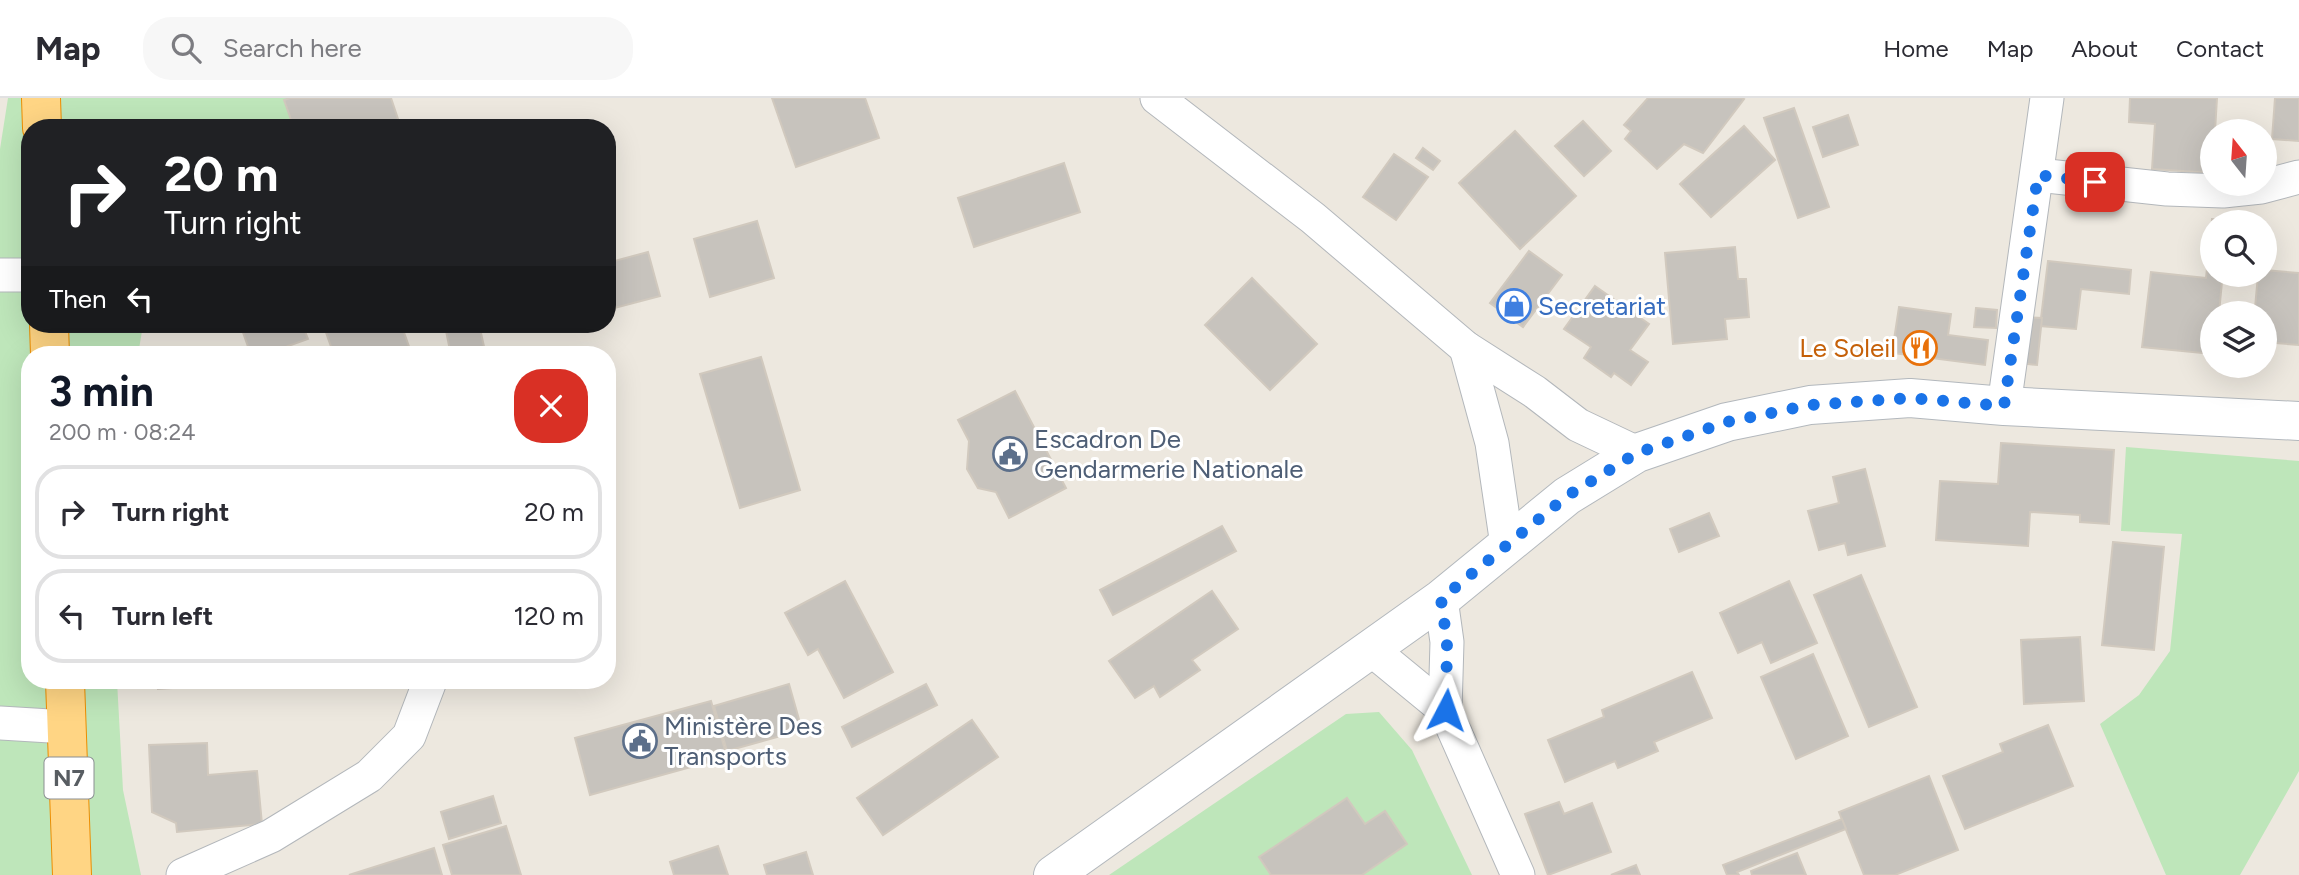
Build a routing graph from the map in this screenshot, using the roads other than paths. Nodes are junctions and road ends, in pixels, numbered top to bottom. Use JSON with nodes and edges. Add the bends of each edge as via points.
{"nodes":[{"id":1,"x":1157,"y":98,"type":"edge"},
{"id":2,"x":2047,"y":98,"type":"edge"},
{"id":3,"x":2038,"y":175,"type":"junction"},
{"id":4,"x":2299,"y":177,"type":"edge"},
{"id":5,"x":0,"y":275,"type":"edge"},
{"id":6,"x":21,"y":275,"type":"edge"},
{"id":7,"x":1466,"y":348,"type":"junction"},
{"id":8,"x":2004,"y":406,"type":"junction"},
{"id":9,"x":2299,"y":421,"type":"edge"},
{"id":10,"x":1637,"y":453,"type":"junction"},
{"id":11,"x":1507,"y":545,"type":"junction"},
{"id":12,"x":1441,"y":599,"type":"junction"},
{"id":13,"x":1372,"y":650,"type":"junction"},
{"id":14,"x":65,"y":689,"type":"edge"},
{"id":15,"x":427,"y":689,"type":"edge"},
{"id":16,"x":1446,"y":710,"type":"junction"},
{"id":17,"x":0,"y":723,"type":"edge"},
{"id":18,"x":67,"y":727,"type":"junction"},
{"id":19,"x":72,"y":875,"type":"edge"},
{"id":20,"x":183,"y":875,"type":"edge"},
{"id":21,"x":1053,"y":875,"type":"edge"},
{"id":22,"x":1518,"y":875,"type":"edge"}],
"edges":[{"from":1,"to":7,"type":"street","via":[[1313,218]]},
{"from":2,"to":3,"type":"street"},
{"from":3,"to":4,"type":"street","via":[[2223,191]]},
{"from":3,"to":8,"type":"street"},
{"from":5,"to":6,"type":"street"},
{"from":7,"to":10,"type":"street","via":[[1578,425]]},
{"from":7,"to":11,"type":"street","via":[[1492,443]]},
{"from":8,"to":9,"type":"street"},
{"from":8,"to":10,"type":"street","via":[[1910,398],[1810,405],[1727,422]]},
{"from":10,"to":11,"type":"street","via":[[1567,496]]},
{"from":11,"to":12,"type":"street"},
{"from":12,"to":13,"type":"street"},
{"from":12,"to":16,"type":"street","via":[[1447,642]]},
{"from":13,"to":16,"type":"street"},
{"from":13,"to":21,"type":"street"},
{"from":14,"to":18,"type":"highway","number":"N7"},
{"from":15,"to":20,"type":"street","via":[[409,736],[369,776],[271,836]]},
{"from":16,"to":22,"type":"street"},
{"from":17,"to":18,"type":"street"},
{"from":18,"to":19,"type":"highway","number":"N7"}]}
